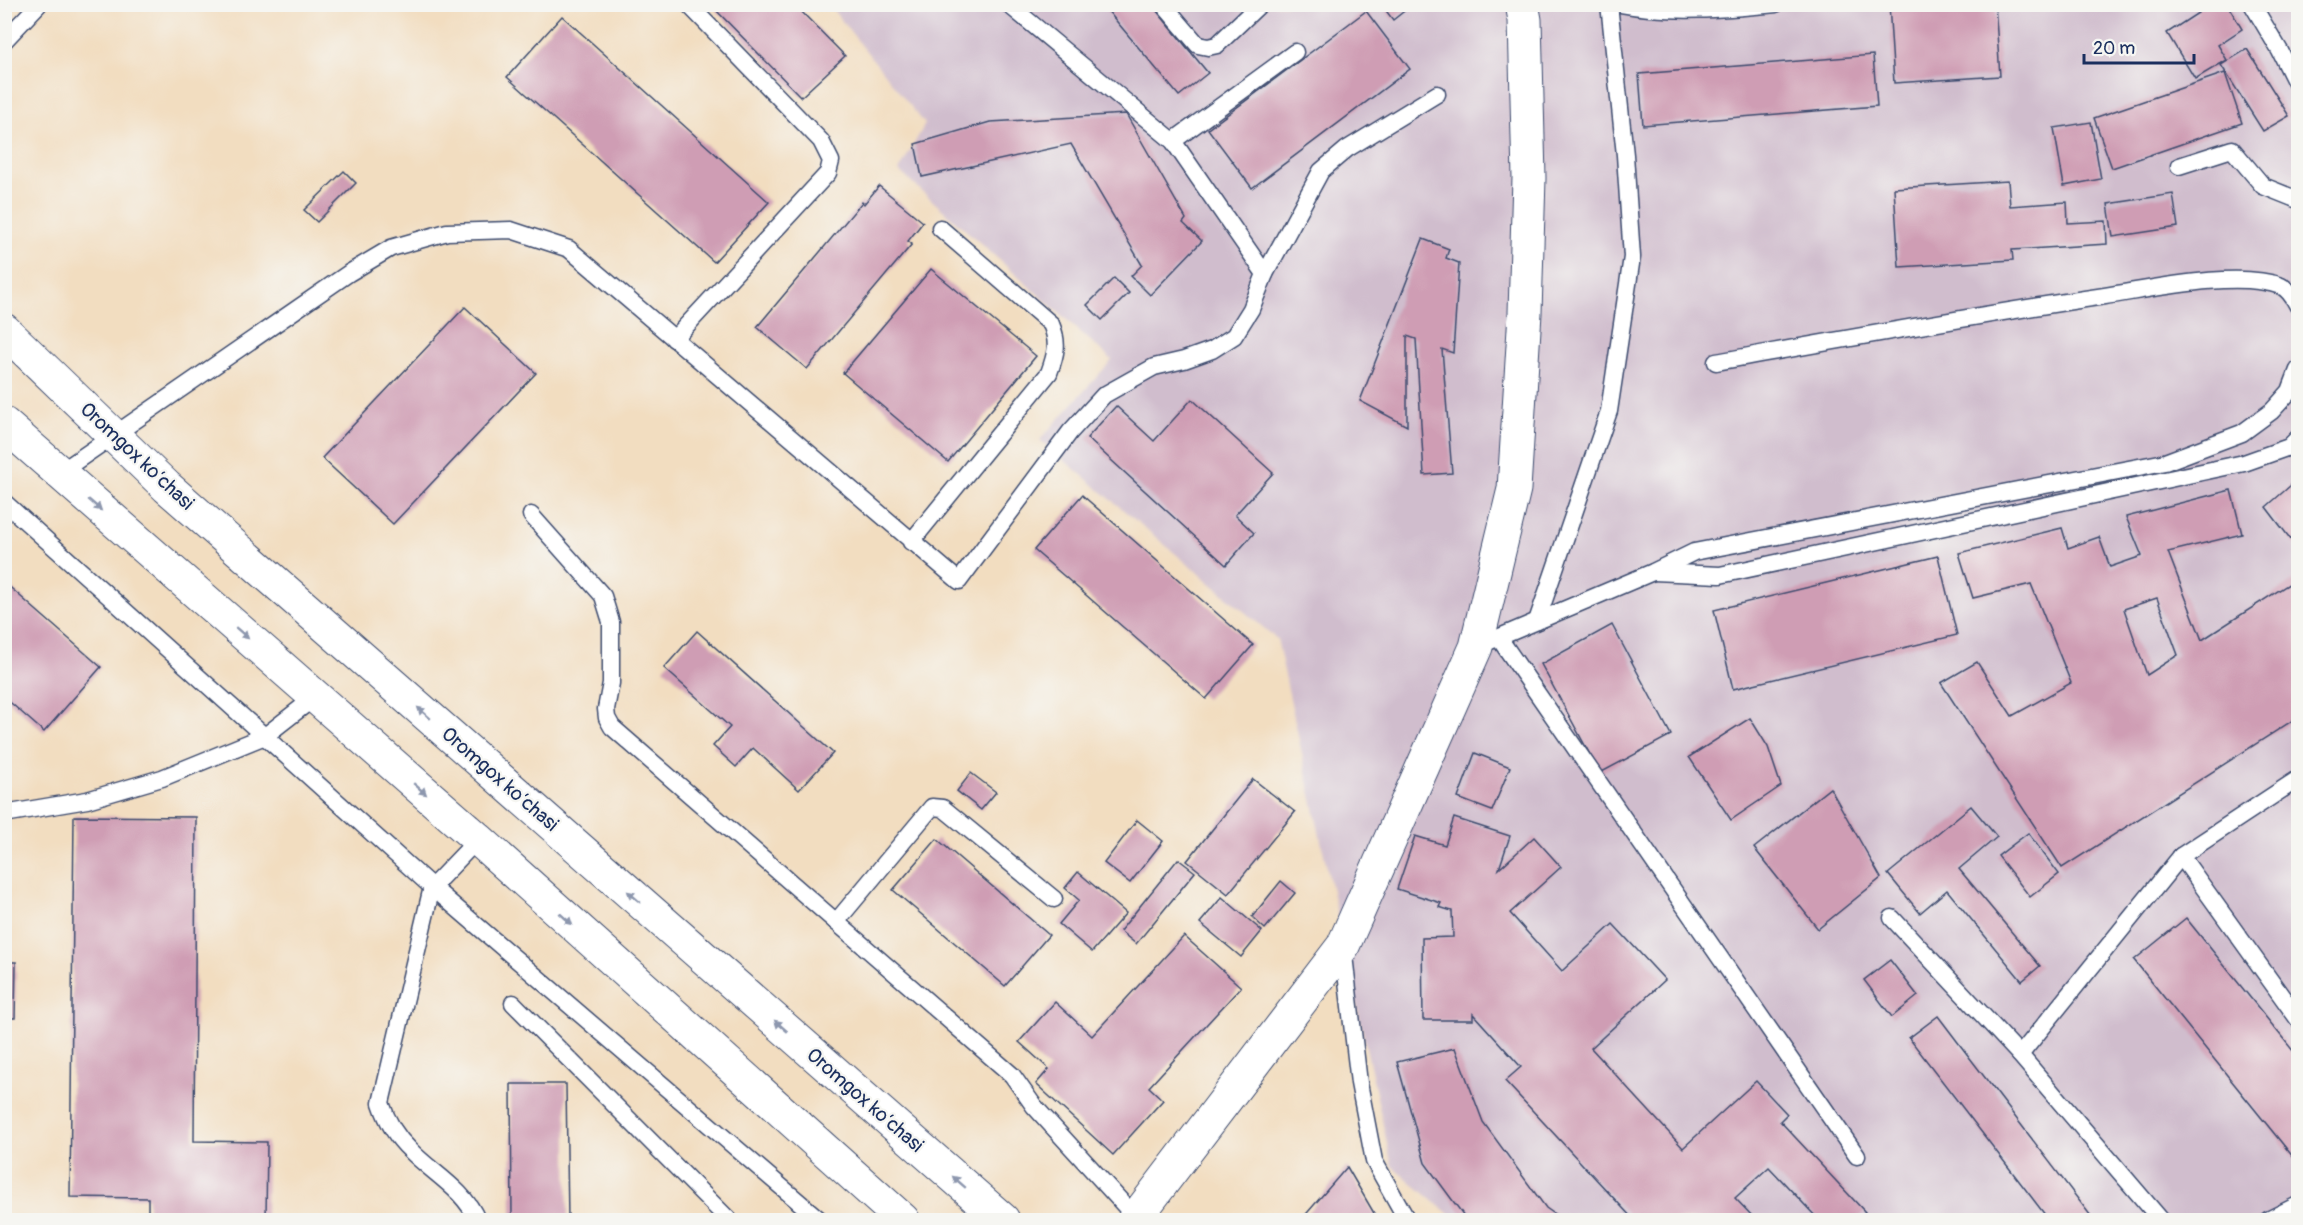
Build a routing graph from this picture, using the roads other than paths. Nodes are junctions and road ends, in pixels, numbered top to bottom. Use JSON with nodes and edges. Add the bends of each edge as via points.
{"nodes":[{"id":1,"x":39,"y":4,"type":"edge"},
{"id":2,"x":688,"y":4,"type":"edge"},
{"id":3,"x":1008,"y":4,"type":"edge"},
{"id":4,"x":1163,"y":4,"type":"edge"},
{"id":5,"x":1260,"y":4,"type":"edge"},
{"id":6,"x":1522,"y":4,"type":"edge"},
{"id":7,"x":1609,"y":4,"type":"edge"},
{"id":8,"x":1620,"y":4,"type":"edge"},
{"id":9,"x":1776,"y":4,"type":"edge"},
{"id":10,"x":2252,"y":4,"type":"edge"},
{"id":11,"x":4,"y":41,"type":"edge"},
{"id":12,"x":1295,"y":52,"type":"dead end"},
{"id":13,"x":2298,"y":87,"type":"edge"},
{"id":14,"x":1437,"y":94,"type":"dead end"},
{"id":15,"x":1173,"y":141,"type":"junction"},
{"id":16,"x":2179,"y":166,"type":"dead end"},
{"id":17,"x":2298,"y":200,"type":"edge"},
{"id":18,"x":940,"y":228,"type":"dead end"},
{"id":19,"x":1265,"y":274,"type":"junction"},
{"id":20,"x":2298,"y":306,"type":"edge"},
{"id":21,"x":4,"y":330,"type":"edge"},
{"id":22,"x":674,"y":339,"type":"junction"},
{"id":23,"x":1716,"y":362,"type":"dead end"},
{"id":24,"x":2298,"y":370,"type":"edge"},
{"id":25,"x":4,"y":424,"type":"edge"},
{"id":26,"x":113,"y":435,"type":"junction"},
{"id":27,"x":2298,"y":438,"type":"edge"},
{"id":28,"x":59,"y":472,"type":"junction"},
{"id":29,"x":4,"y":502,"type":"edge"},
{"id":30,"x":531,"y":515,"type":"dead end"},
{"id":31,"x":911,"y":542,"type":"junction"},
{"id":32,"x":1653,"y":572,"type":"junction"},
{"id":33,"x":1537,"y":621,"type":"junction"},
{"id":34,"x":1488,"y":642,"type":"junction"},
{"id":35,"x":315,"y":697,"type":"junction"},
{"id":36,"x":265,"y":736,"type":"junction"},
{"id":37,"x":2298,"y":778,"type":"edge"},
{"id":38,"x":4,"y":814,"type":"edge"},
{"id":39,"x":478,"y":839,"type":"junction"},
{"id":40,"x":2181,"y":856,"type":"junction"},
{"id":41,"x":432,"y":887,"type":"junction"},
{"id":42,"x":1054,"y":899,"type":"dead end"},
{"id":43,"x":1892,"y":918,"type":"dead end"},
{"id":44,"x":836,"y":922,"type":"junction"},
{"id":45,"x":1343,"y":946,"type":"junction"},
{"id":46,"x":513,"y":1003,"type":"dead end"},
{"id":47,"x":2298,"y":1019,"type":"edge"},
{"id":48,"x":2020,"y":1055,"type":"junction"},
{"id":49,"x":1857,"y":1156,"type":"dead end"},
{"id":50,"x":2298,"y":1205,"type":"edge"},
{"id":51,"x":1136,"y":1220,"type":"edge"},
{"id":52,"x":477,"y":1221,"type":"edge"},
{"id":53,"x":729,"y":1221,"type":"edge"},
{"id":54,"x":820,"y":1221,"type":"edge"},
{"id":55,"x":903,"y":1221,"type":"edge"},
{"id":56,"x":1003,"y":1221,"type":"edge"},
{"id":57,"x":1407,"y":1221,"type":"edge"},
{"id":58,"x":2161,"y":1221,"type":"edge"},
{"id":59,"x":2268,"y":1221,"type":"edge"}],
"edges":[{"from":1,"to":11,"type":"lane"},
{"from":2,"to":22,"type":"lane","via":[[821,141],[831,161],[828,173]]},
{"from":3,"to":15,"type":"lane"},
{"from":4,"to":5,"type":"lane","via":[[1198,45],[1208,47],[1217,45]]},
{"from":6,"to":34,"type":"main road","via":[[1529,178],[1525,313],[1515,477]]},
{"from":7,"to":33,"type":"lane","via":[[1632,257],[1609,411]]},
{"from":8,"to":9,"type":"lane","via":[[1650,10],[1716,10]]},
{"from":10,"to":13,"type":"lane"},
{"from":12,"to":15,"type":"lane"},
{"from":14,"to":19,"type":"lane","via":[[1347,149],[1321,171]]},
{"from":15,"to":19,"type":"lane"},
{"from":16,"to":17,"type":"lane","via":[[2232,149],[2263,186]]},
{"from":18,"to":31,"type":"lane","via":[[1051,324],[1058,351],[1049,374]]},
{"from":19,"to":31,"type":"lane","via":[[1251,309],[1234,336],[1212,350],[1154,367],[1104,396],[1070,432],[958,581]]},
{"from":20,"to":23,"type":"lane","via":[[2293,295],[2282,287],[2219,280],[2020,309]]},
{"from":21,"to":26,"type":"main road","name":"Oromgox ko‘chasi"},
{"from":22,"to":26,"type":"lane","via":[[569,249],[511,230],[447,232],[391,248],[349,273]]},
{"from":22,"to":31,"type":"lane"},
{"from":24,"to":32,"type":"lane","via":[[2290,391],[2272,411],[2242,433],[2165,462],[1694,552]]},
{"from":25,"to":28,"type":"main road"},
{"from":26,"to":28,"type":"lane"},
{"from":56,"to":26,"type":"main road","name":"Oromgox ko‘chasi","one_way":true,"via":[[167,487]]},
{"from":27,"to":32,"type":"lane","via":[[2289,447],[2244,463],[1720,575]]},
{"from":28,"to":35,"type":"main road","one_way":true},
{"from":29,"to":36,"type":"lane"},
{"from":30,"to":44,"type":"lane","via":[[603,596],[611,622],[611,683],[606,709],[612,728]]},
{"from":32,"to":33,"type":"lane"},
{"from":33,"to":34,"type":"lane"},
{"from":34,"to":45,"type":"main road"},
{"from":34,"to":49,"type":"lane"},
{"from":35,"to":36,"type":"lane"},
{"from":35,"to":39,"type":"main road","one_way":true},
{"from":36,"to":38,"type":"lane","via":[[162,778],[87,800]]},
{"from":36,"to":41,"type":"lane"},
{"from":37,"to":40,"type":"lane"},
{"from":39,"to":41,"type":"lane"},
{"from":39,"to":55,"type":"main road","one_way":true},
{"from":40,"to":47,"type":"lane"},
{"from":40,"to":48,"type":"lane"},
{"from":41,"to":52,"type":"lane","via":[[381,1103],[401,1141],[464,1198]]},
{"from":41,"to":54,"type":"lane"},
{"from":42,"to":44,"type":"lane","via":[[943,807],[932,807]]},
{"from":43,"to":48,"type":"lane"},
{"from":44,"to":51,"type":"lane","via":[[1012,1075],[1034,1106]]},
{"from":45,"to":51,"type":"main road"},
{"from":45,"to":57,"type":"lane","via":[[1359,1083],[1374,1161]]},
{"from":46,"to":53,"type":"lane"},
{"from":48,"to":58,"type":"lane"},
{"from":50,"to":59,"type":"lane"}]}
